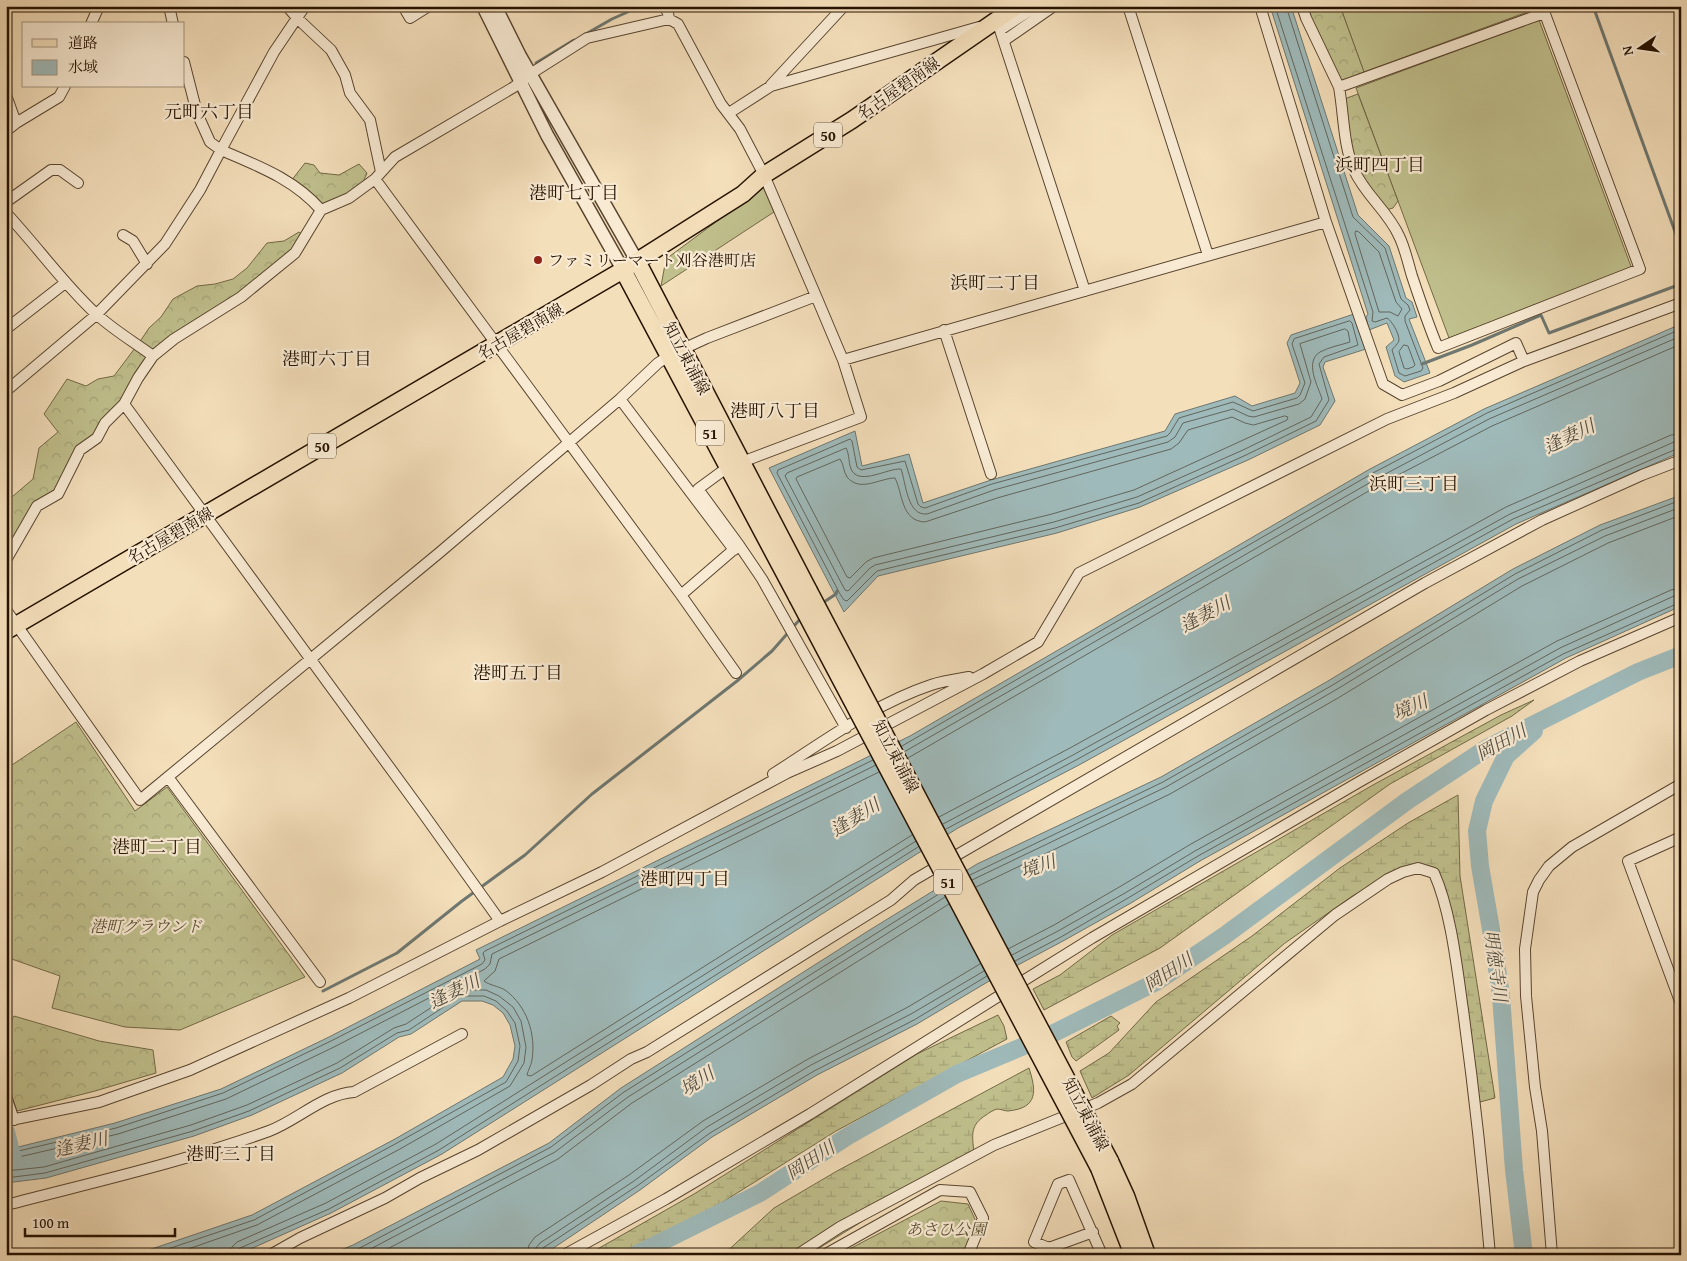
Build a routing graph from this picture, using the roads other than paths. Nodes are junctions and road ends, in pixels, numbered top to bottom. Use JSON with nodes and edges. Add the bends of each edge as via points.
{"nodes":[{"id":1,"x":99,"y":6,"type":"edge"},
{"id":2,"x":168,"y":6,"type":"edge"},
{"id":3,"x":287,"y":6,"type":"edge"},
{"id":4,"x":305,"y":6,"type":"edge"},
{"id":5,"x":403,"y":6,"type":"edge"},
{"id":6,"x":429,"y":6,"type":"edge"},
{"id":7,"x":483,"y":6,"type":"edge"},
{"id":8,"x":495,"y":6,"type":"edge"},
{"id":9,"x":664,"y":6,"type":"edge"},
{"id":10,"x":844,"y":6,"type":"edge"},
{"id":11,"x":1017,"y":6,"type":"edge"},
{"id":12,"x":1037,"y":6,"type":"edge"},
{"id":13,"x":1054,"y":6,"type":"edge"},
{"id":14,"x":1128,"y":6,"type":"edge"},
{"id":15,"x":1260,"y":6,"type":"edge"},
{"id":16,"x":1302,"y":6,"type":"edge"},
{"id":17,"x":1543,"y":9,"type":"edge"},
{"id":18,"x":298,"y":19,"type":"junction"},
{"id":19,"x":669,"y":19,"type":"junction"},
{"id":20,"x":91,"y":22,"type":"edge"},
{"id":21,"x":172,"y":22,"type":"edge"},
{"id":22,"x":991,"y":24,"type":"junction"},
{"id":23,"x":1005,"y":40,"type":"junction"},
{"id":24,"x":185,"y":66,"type":"edge"},
{"id":25,"x":530,"y":74,"type":"junction"},
{"id":26,"x":520,"y":83,"type":"junction"},
{"id":27,"x":770,"y":86,"type":"junction"},
{"id":28,"x":64,"y":88,"type":"edge"},
{"id":29,"x":1339,"y":88,"type":"junction"},
{"id":30,"x":6,"y":95,"type":"edge"},
{"id":31,"x":729,"y":113,"type":"junction"},
{"id":32,"x":16,"y":123,"type":"junction"},
{"id":33,"x":6,"y":131,"type":"edge"},
{"id":34,"x":221,"y":150,"type":"junction"},
{"id":35,"x":764,"y":175,"type":"junction"},
{"id":36,"x":378,"y":176,"type":"junction"},
{"id":37,"x":78,"y":183,"type":"dead end"},
{"id":38,"x":6,"y":202,"type":"edge"},
{"id":39,"x":321,"y":210,"type":"junction"},
{"id":40,"x":6,"y":213,"type":"edge"},
{"id":41,"x":1326,"y":222,"type":"junction"},
{"id":42,"x":123,"y":235,"type":"dead end"},
{"id":43,"x":1208,"y":254,"type":"junction"},
{"id":44,"x":637,"y":261,"type":"junction"},
{"id":45,"x":147,"y":264,"type":"junction"},
{"id":46,"x":623,"y":270,"type":"junction"},
{"id":47,"x":65,"y":283,"type":"junction"},
{"id":48,"x":1085,"y":291,"type":"junction"},
{"id":49,"x":816,"y":296,"type":"junction"},
{"id":50,"x":1681,"y":303,"type":"edge"},
{"id":51,"x":96,"y":315,"type":"junction"},
{"id":52,"x":6,"y":329,"type":"edge"},
{"id":53,"x":944,"y":330,"type":"junction"},
{"id":54,"x":496,"y":345,"type":"junction"},
{"id":55,"x":676,"y":353,"type":"junction"},
{"id":56,"x":153,"y":356,"type":"junction"},
{"id":57,"x":843,"y":360,"type":"junction"},
{"id":58,"x":1524,"y":361,"type":"junction"},
{"id":59,"x":6,"y":391,"type":"edge"},
{"id":60,"x":620,"y":398,"type":"junction"},
{"id":61,"x":124,"y":404,"type":"junction"},
{"id":62,"x":568,"y":443,"type":"junction"},
{"id":63,"x":1681,"y":460,"type":"edge"},
{"id":64,"x":735,"y":464,"type":"junction"},
{"id":65,"x":990,"y":474,"type":"dead end"},
{"id":66,"x":205,"y":514,"type":"junction"},
{"id":67,"x":737,"y":548,"type":"junction"},
{"id":68,"x":6,"y":560,"type":"edge"},
{"id":69,"x":681,"y":595,"type":"junction"},
{"id":70,"x":6,"y":610,"type":"edge"},
{"id":71,"x":1681,"y":617,"type":"edge"},
{"id":72,"x":12,"y":628,"type":"edge"},
{"id":73,"x":310,"y":659,"type":"junction"},
{"id":74,"x":736,"y":673,"type":"dead end"},
{"id":75,"x":984,"y":674,"type":"junction"},
{"id":76,"x":846,"y":728,"type":"junction"},
{"id":77,"x":168,"y":777,"type":"junction"},
{"id":78,"x":1681,"y":784,"type":"edge"},
{"id":79,"x":720,"y":809,"type":"junction"},
{"id":80,"x":1681,"y":837,"type":"edge"},
{"id":81,"x":500,"y":921,"type":"junction"},
{"id":82,"x":320,"y":982,"type":"dead end"},
{"id":83,"x":1681,"y":1004,"type":"edge"},
{"id":84,"x":462,"y":1034,"type":"dead end"},
{"id":85,"x":6,"y":1097,"type":"edge"},
{"id":86,"x":11,"y":1120,"type":"edge"},
{"id":87,"x":1105,"y":1165,"type":"junction"},
{"id":88,"x":6,"y":1206,"type":"edge"},
{"id":89,"x":1093,"y":1232,"type":"junction"},
{"id":90,"x":270,"y":1255,"type":"edge"},
{"id":91,"x":564,"y":1255,"type":"edge"},
{"id":92,"x":797,"y":1255,"type":"edge"},
{"id":93,"x":824,"y":1255,"type":"edge"},
{"id":94,"x":968,"y":1255,"type":"edge"},
{"id":95,"x":1102,"y":1255,"type":"edge"},
{"id":96,"x":1133,"y":1255,"type":"edge"},
{"id":97,"x":1147,"y":1255,"type":"edge"},
{"id":98,"x":1490,"y":1255,"type":"edge"},
{"id":99,"x":1552,"y":1255,"type":"edge"}],
"edges":[{"from":1,"to":20,"type":"street"},
{"from":2,"to":21,"type":"street"},
{"from":3,"to":18,"type":"street"},
{"from":4,"to":18,"type":"street"},
{"from":5,"to":6,"type":"street","via":[[410,18]]},
{"from":7,"to":26,"type":"street"},
{"from":8,"to":25,"type":"street"},
{"from":9,"to":19,"type":"street"},
{"from":10,"to":27,"type":"street"},
{"from":11,"to":22,"type":"main road","name":"名古屋碧南線","number":"50"},
{"from":12,"to":23,"type":"street","via":[[1000,30]]},
{"from":13,"to":23,"type":"street"},
{"from":14,"to":43,"type":"street"},
{"from":15,"to":41,"type":"street"},
{"from":16,"to":29,"type":"street"},
{"from":17,"to":29,"type":"street"},
{"from":17,"to":29,"type":"street","via":[[1640,269],[1438,348],[1400,236],[1354,170],[1343,132]]},
{"from":18,"to":34,"type":"street","via":[[274,52]]},
{"from":18,"to":36,"type":"street","via":[[331,50],[345,75],[350,93],[370,120]]},
{"from":19,"to":25,"type":"street","via":[[587,38]]},
{"from":19,"to":31,"type":"street","via":[[678,24]]},
{"from":22,"to":27,"type":"street"},
{"from":22,"to":35,"type":"main road","name":"名古屋碧南線","number":"50","via":[[852,120]]},
{"from":23,"to":48,"type":"street"},
{"from":24,"to":34,"type":"street","via":[[197,113],[210,142]]},
{"from":25,"to":26,"type":"street"},
{"from":25,"to":44,"type":"street"},
{"from":26,"to":36,"type":"street","via":[[395,157]]},
{"from":26,"to":46,"type":"street"},
{"from":27,"to":31,"type":"street"},
{"from":28,"to":32,"type":"street","via":[[59,97]]},
{"from":30,"to":32,"type":"street"},
{"from":31,"to":35,"type":"street"},
{"from":32,"to":33,"type":"street"},
{"from":34,"to":39,"type":"street","via":[[283,178]]},
{"from":34,"to":45,"type":"street","via":[[165,244]]},
{"from":35,"to":44,"type":"main road","name":"名古屋碧南線","number":"50","via":[[743,194]]},
{"from":35,"to":49,"type":"street"},
{"from":36,"to":39,"type":"street","via":[[349,198]]},
{"from":36,"to":54,"type":"street"},
{"from":37,"to":38,"type":"street","via":[[60,170],[51,170]]},
{"from":39,"to":56,"type":"street","via":[[295,253],[241,296]]},
{"from":40,"to":47,"type":"street"},
{"from":41,"to":43,"type":"street"},
{"from":41,"to":58,"type":"street","via":[[1383,384],[1402,395],[1439,381],[1516,343]]},
{"from":42,"to":45,"type":"street","via":[[133,242]]},
{"from":43,"to":48,"type":"street"},
{"from":44,"to":46,"type":"main road","name":"名古屋碧南線","number":"50"},
{"from":44,"to":55,"type":"main road","name":"知立東浦線","number":"51"},
{"from":45,"to":51,"type":"street"},
{"from":46,"to":54,"type":"main road","name":"名古屋碧南線","number":"50"},
{"from":46,"to":55,"type":"main road","name":"知立東浦線","number":"51"},
{"from":47,"to":51,"type":"street"},
{"from":47,"to":52,"type":"street"},
{"from":48,"to":53,"type":"street"},
{"from":49,"to":55,"type":"street"},
{"from":49,"to":57,"type":"street"},
{"from":50,"to":58,"type":"street"},
{"from":51,"to":56,"type":"street"},
{"from":51,"to":59,"type":"street"},
{"from":53,"to":57,"type":"street"},
{"from":53,"to":65,"type":"street"},
{"from":54,"to":62,"type":"street"},
{"from":54,"to":66,"type":"main road","name":"名古屋碧南線","number":"50"},
{"from":55,"to":60,"type":"street","via":[[658,363]]},
{"from":55,"to":64,"type":"main road","name":"知立東浦線","number":"51"},
{"from":56,"to":61,"type":"street"},
{"from":57,"to":64,"type":"street","via":[[861,417]]},
{"from":58,"to":75,"type":"street","via":[[1387,419],[1079,573],[1038,642]]},
{"from":60,"to":62,"type":"street"},
{"from":60,"to":67,"type":"street"},
{"from":61,"to":66,"type":"street"},
{"from":61,"to":68,"type":"street","via":[[105,423],[97,438],[80,450],[58,494],[37,506]]},
{"from":62,"to":69,"type":"street"},
{"from":62,"to":73,"type":"street"},
{"from":63,"to":90,"type":"street","via":[[1542,520],[1425,583],[914,880],[882,906],[592,1085],[478,1150]]},
{"from":64,"to":67,"type":"street","via":[[698,490]]},
{"from":64,"to":87,"type":"main road","name":"知立東浦線","number":"51","bridge":true},
{"from":66,"to":72,"type":"main road","name":"名古屋碧南線","number":"50"},
{"from":66,"to":73,"type":"street"},
{"from":67,"to":69,"type":"street"},
{"from":67,"to":76,"type":"street","via":[[762,579]]},
{"from":69,"to":74,"type":"street"},
{"from":70,"to":72,"type":"street"},
{"from":71,"to":91,"type":"street","via":[[1580,660],[1401,758],[1092,938],[810,1114]]},
{"from":72,"to":77,"type":"street","via":[[140,800]]},
{"from":73,"to":77,"type":"street"},
{"from":73,"to":81,"type":"street"},
{"from":75,"to":76,"type":"street","via":[[932,684],[890,702]]},
{"from":75,"to":79,"type":"street"},
{"from":76,"to":79,"type":"street"},
{"from":77,"to":82,"type":"street"},
{"from":78,"to":99,"type":"street","via":[[1572,847],[1549,866],[1533,892],[1525,949],[1526,996]]},
{"from":79,"to":81,"type":"street","via":[[602,872]]},
{"from":80,"to":83,"type":"street","via":[[1628,861]]},
{"from":81,"to":86,"type":"street","via":[[349,998],[190,1070],[98,1102]]},
{"from":84,"to":88,"type":"street","via":[[354,1092],[341,1093],[271,1130],[161,1165]]},
{"from":85,"to":86,"type":"street"},
{"from":87,"to":96,"type":"main road","name":"知立東浦線","number":"51"},
{"from":87,"to":97,"type":"main road","name":"知立東浦線","number":"51","via":[[1126,1196]]},
{"from":89,"to":89,"type":"street","via":[[1049,1248],[1034,1242],[1058,1184],[1069,1180]]},
{"from":89,"to":95,"type":"street"},
{"from":92,"to":98,"type":"street","via":[[840,1228],[994,1145],[1098,1103],[1132,1084],[1335,915],[1388,879],[1418,868],[1434,873],[1448,921],[1471,1067]]},
{"from":93,"to":94,"type":"street","via":[[940,1190],[970,1192],[983,1218]]}]}
